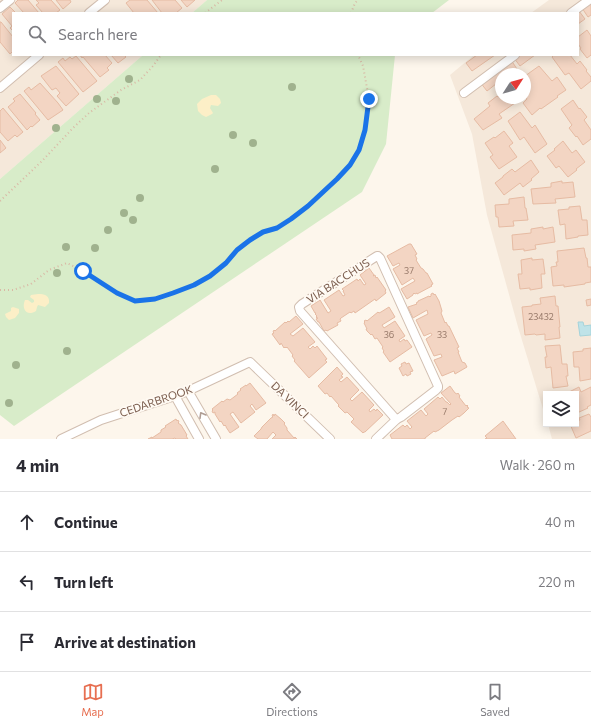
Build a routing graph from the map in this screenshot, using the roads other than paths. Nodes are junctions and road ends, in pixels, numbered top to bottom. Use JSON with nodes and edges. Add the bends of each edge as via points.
{"nodes":[{"id":1,"x":10,"y":0,"type":"edge"},
{"id":2,"x":105,"y":0,"type":"edge"},
{"id":3,"x":589,"y":0,"type":"edge"},
{"id":4,"x":0,"y":8,"type":"edge"},
{"id":5,"x":90,"y":12,"type":"edge"},
{"id":6,"x":572,"y":12,"type":"edge"},
{"id":7,"x":39,"y":56,"type":"edge"},
{"id":8,"x":514,"y":56,"type":"edge"},
{"id":9,"x":0,"y":88,"type":"edge"},
{"id":10,"x":464,"y":93,"type":"dead end"},
{"id":11,"x":250,"y":362,"type":"joint"},
{"id":12,"x":188,"y":391,"type":"junction"},
{"id":13,"x":175,"y":396,"type":"junction"},
{"id":14,"x":397,"y":419,"type":"junction"},
{"id":15,"x":61,"y":439,"type":"edge"},
{"id":16,"x":199,"y":439,"type":"edge"},
{"id":17,"x":216,"y":439,"type":"edge"},
{"id":18,"x":330,"y":439,"type":"edge"},
{"id":19,"x":376,"y":439,"type":"edge"}],
"edges":[{"from":1,"to":4,"type":"street"},
{"from":2,"to":5,"type":"street"},
{"from":3,"to":6,"type":"street"},
{"from":7,"to":9,"type":"street"},
{"from":8,"to":10,"type":"street"},
{"from":11,"to":12,"type":"street","name":"CEDARBROOK"},
{"from":11,"to":18,"type":"street","name":"DA VINCI"},
{"from":12,"to":13,"type":"street","name":"CEDARBROOK"},
{"from":17,"to":12,"type":"street","one_way":true},
{"from":13,"to":15,"type":"street","name":"CEDARBROOK","via":[[101,420]]},
{"from":13,"to":16,"type":"street"},
{"from":14,"to":14,"type":"street","name":"VIA BACCHUS","via":[[438,386],[378,256],[299,307]]},
{"from":14,"to":19,"type":"street","name":"VIA BACCHUS"}]}
